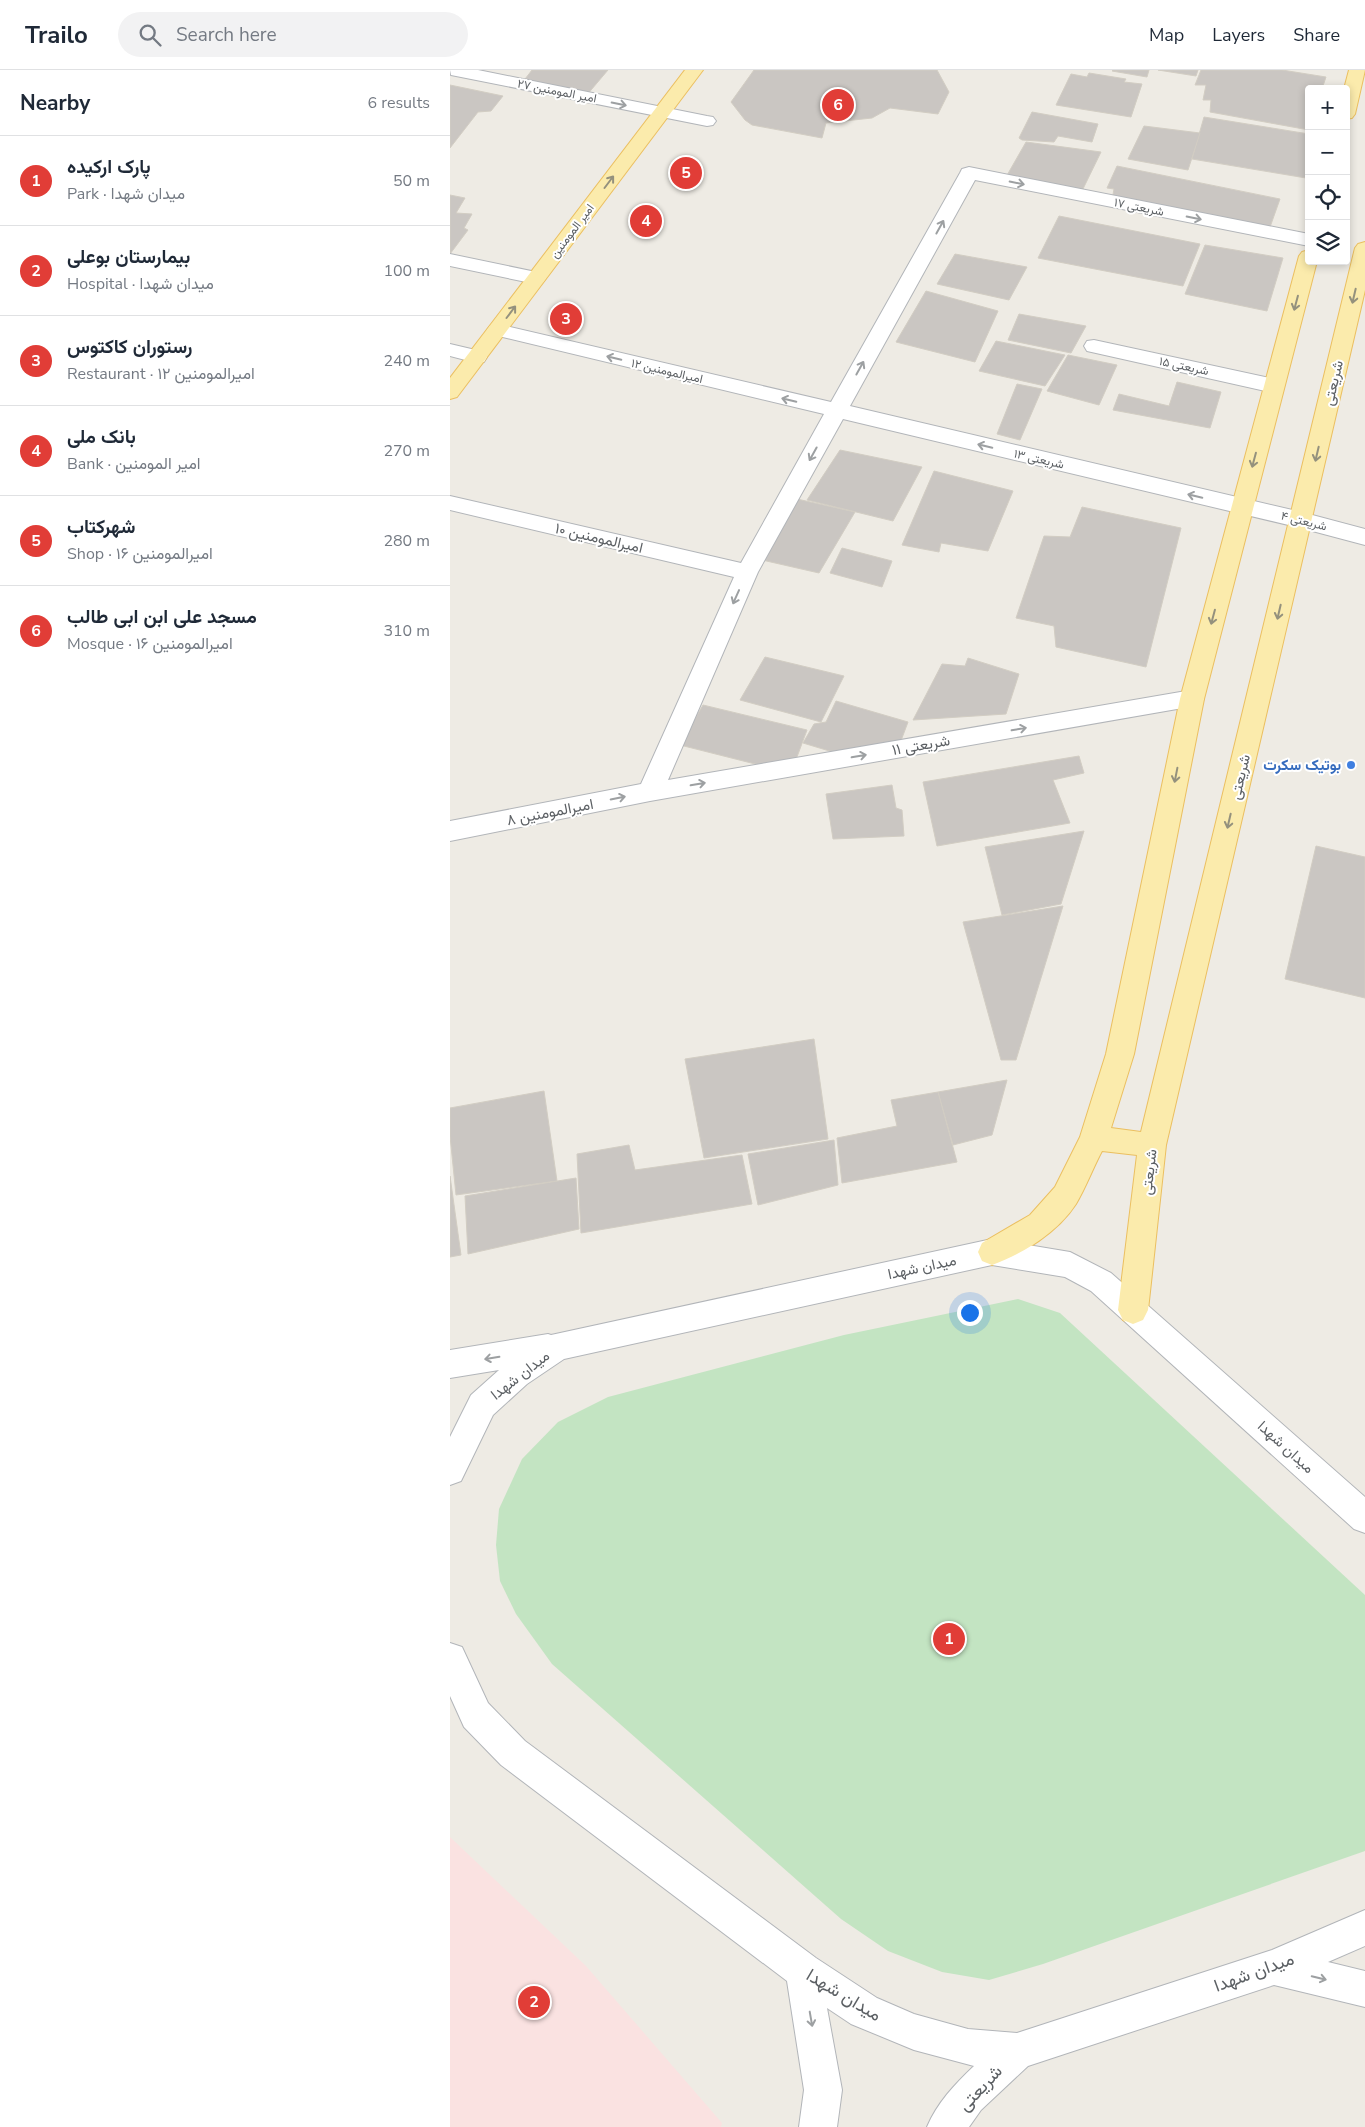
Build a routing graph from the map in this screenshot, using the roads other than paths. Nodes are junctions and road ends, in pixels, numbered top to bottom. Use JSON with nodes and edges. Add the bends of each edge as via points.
{"nodes":[{"id":1,"x":451,"y":70,"type":"edge"},
{"id":2,"x":694,"y":70,"type":"edge"},
{"id":3,"x":1358,"y":70,"type":"edge"},
{"id":4,"x":1350,"y":99,"type":"edge"},
{"id":5,"x":662,"y":112,"type":"junction"},
{"id":6,"x":707,"y":121,"type":"dead end"},
{"id":7,"x":1305,"y":239,"type":"edge"},
{"id":8,"x":1365,"y":248,"type":"edge"},
{"id":9,"x":450,"y":260,"type":"edge"},
{"id":10,"x":1307,"y":265,"type":"edge"},
{"id":11,"x":536,"y":278,"type":"junction"},
{"id":12,"x":497,"y":330,"type":"junction"},
{"id":13,"x":1094,"y":346,"type":"dead end"},
{"id":14,"x":450,"y":350,"type":"edge"},
{"id":15,"x":476,"y":357,"type":"junction"},
{"id":16,"x":1274,"y":386,"type":"junction"},
{"id":17,"x":450,"y":392,"type":"edge"},
{"id":18,"x":836,"y":411,"type":"junction"},
{"id":19,"x":450,"y":503,"type":"edge"},
{"id":20,"x":1242,"y":507,"type":"junction"},
{"id":21,"x":1301,"y":520,"type":"junction"},
{"id":22,"x":1365,"y":537,"type":"edge"},
{"id":23,"x":747,"y":572,"type":"junction"},
{"id":24,"x":1192,"y":699,"type":"junction"},
{"id":25,"x":650,"y":792,"type":"junction"},
{"id":26,"x":450,"y":832,"type":"edge"},
{"id":27,"x":1094,"y":1138,"type":"junction"},
{"id":28,"x":1152,"y":1145,"type":"junction"},
{"id":29,"x":992,"y":1252,"type":"junction"},
{"id":30,"x":1133,"y":1310,"type":"junction"},
{"id":31,"x":557,"y":1347,"type":"junction"},
{"id":32,"x":450,"y":1364,"type":"edge"},
{"id":33,"x":450,"y":1470,"type":"edge"},
{"id":34,"x":1365,"y":1518,"type":"edge"},
{"id":35,"x":450,"y":1659,"type":"edge"},
{"id":36,"x":463,"y":1705,"type":"edge"},
{"id":37,"x":1365,"y":1928,"type":"edge"},
{"id":38,"x":1274,"y":1967,"type":"junction"},
{"id":39,"x":803,"y":1971,"type":"junction"},
{"id":40,"x":1365,"y":1989,"type":"edge"},
{"id":41,"x":1017,"y":2051,"type":"junction"},
{"id":42,"x":818,"y":2127,"type":"edge"},
{"id":43,"x":946,"y":2127,"type":"edge"}],
"edges":[{"from":1,"to":5,"type":"street","name":"امیر المومنین ۲۷","one_way":true},
{"from":2,"to":5,"type":"main road","name":"امیر المومنین"},
{"from":3,"to":4,"type":"main road"},
{"from":5,"to":6,"type":"street","name":"امیر المومنین ۲۷"},
{"from":11,"to":5,"type":"main road","name":"امیر المومنین","one_way":true},
{"from":18,"to":7,"type":"street","name":"شریعتی ۱۷","one_way":true,"via":[[969,173]]},
{"from":8,"to":21,"type":"main road","name":"شریعتی","one_way":true},
{"from":9,"to":11,"type":"street"},
{"from":10,"to":16,"type":"main road","one_way":true},
{"from":12,"to":11,"type":"main road","name":"امیر المومنین","one_way":true},
{"from":12,"to":15,"type":"main road","name":"امیر المومنین"},
{"from":18,"to":12,"type":"street","name":"امیرالمومنین ۱۲","one_way":true},
{"from":13,"to":16,"type":"street","name":"شریعتی ۱۵"},
{"from":14,"to":15,"type":"street"},
{"from":15,"to":17,"type":"main road","name":"امیر المومنین"},
{"from":16,"to":20,"type":"main road","one_way":true},
{"from":20,"to":18,"type":"street","name":"شریعتی ۱۳","one_way":true},
{"from":18,"to":23,"type":"street","one_way":true},
{"from":19,"to":23,"type":"street","name":"امیرالمومنین ۱۰"},
{"from":20,"to":21,"type":"street","name":"شریعتی ۴"},
{"from":20,"to":24,"type":"main road","one_way":true},
{"from":21,"to":22,"type":"street","name":"شریعتی ۴"},
{"from":21,"to":28,"type":"main road","name":"شریعتی","one_way":true},
{"from":23,"to":25,"type":"street","one_way":true},
{"from":25,"to":24,"type":"street","name":"شریعتی ۱۱","one_way":true},
{"from":24,"to":27,"type":"main road","one_way":true,"via":[[1120,1054]]},
{"from":26,"to":25,"type":"street","name":"امیرالمومنین ۸","one_way":true},
{"from":27,"to":28,"type":"main road"},
{"from":27,"to":29,"type":"main road","via":[[1065,1196],[1040,1224]]},
{"from":28,"to":30,"type":"main road","name":"شریعتی"},
{"from":29,"to":30,"type":"street","name":"میدان شهدا","via":[[1070,1265],[1101,1282]]},
{"from":29,"to":31,"type":"street","name":"میدان شهدا"},
{"from":30,"to":34,"type":"street","name":"میدان شهدا"},
{"from":31,"to":32,"type":"street","one_way":true},
{"from":31,"to":33,"type":"street","name":"میدان شهدا","via":[[516,1374],[482,1405]]},
{"from":35,"to":36,"type":"street","name":"میدان شهدا"},
{"from":36,"to":39,"type":"street","name":"میدان شهدا","via":[[513,1753]]},
{"from":37,"to":38,"type":"street","name":"میدان شهدا"},
{"from":38,"to":40,"type":"street","one_way":true},
{"from":38,"to":41,"type":"street","name":"میدان شهدا"},
{"from":39,"to":41,"type":"street","name":"میدان شهدا","via":[[864,2011],[914,2032],[968,2047]]},
{"from":39,"to":42,"type":"street","one_way":true,"via":[[823,2090]]},
{"from":41,"to":43,"type":"street","name":"شریعتی","via":[[968,2097]]}]}
